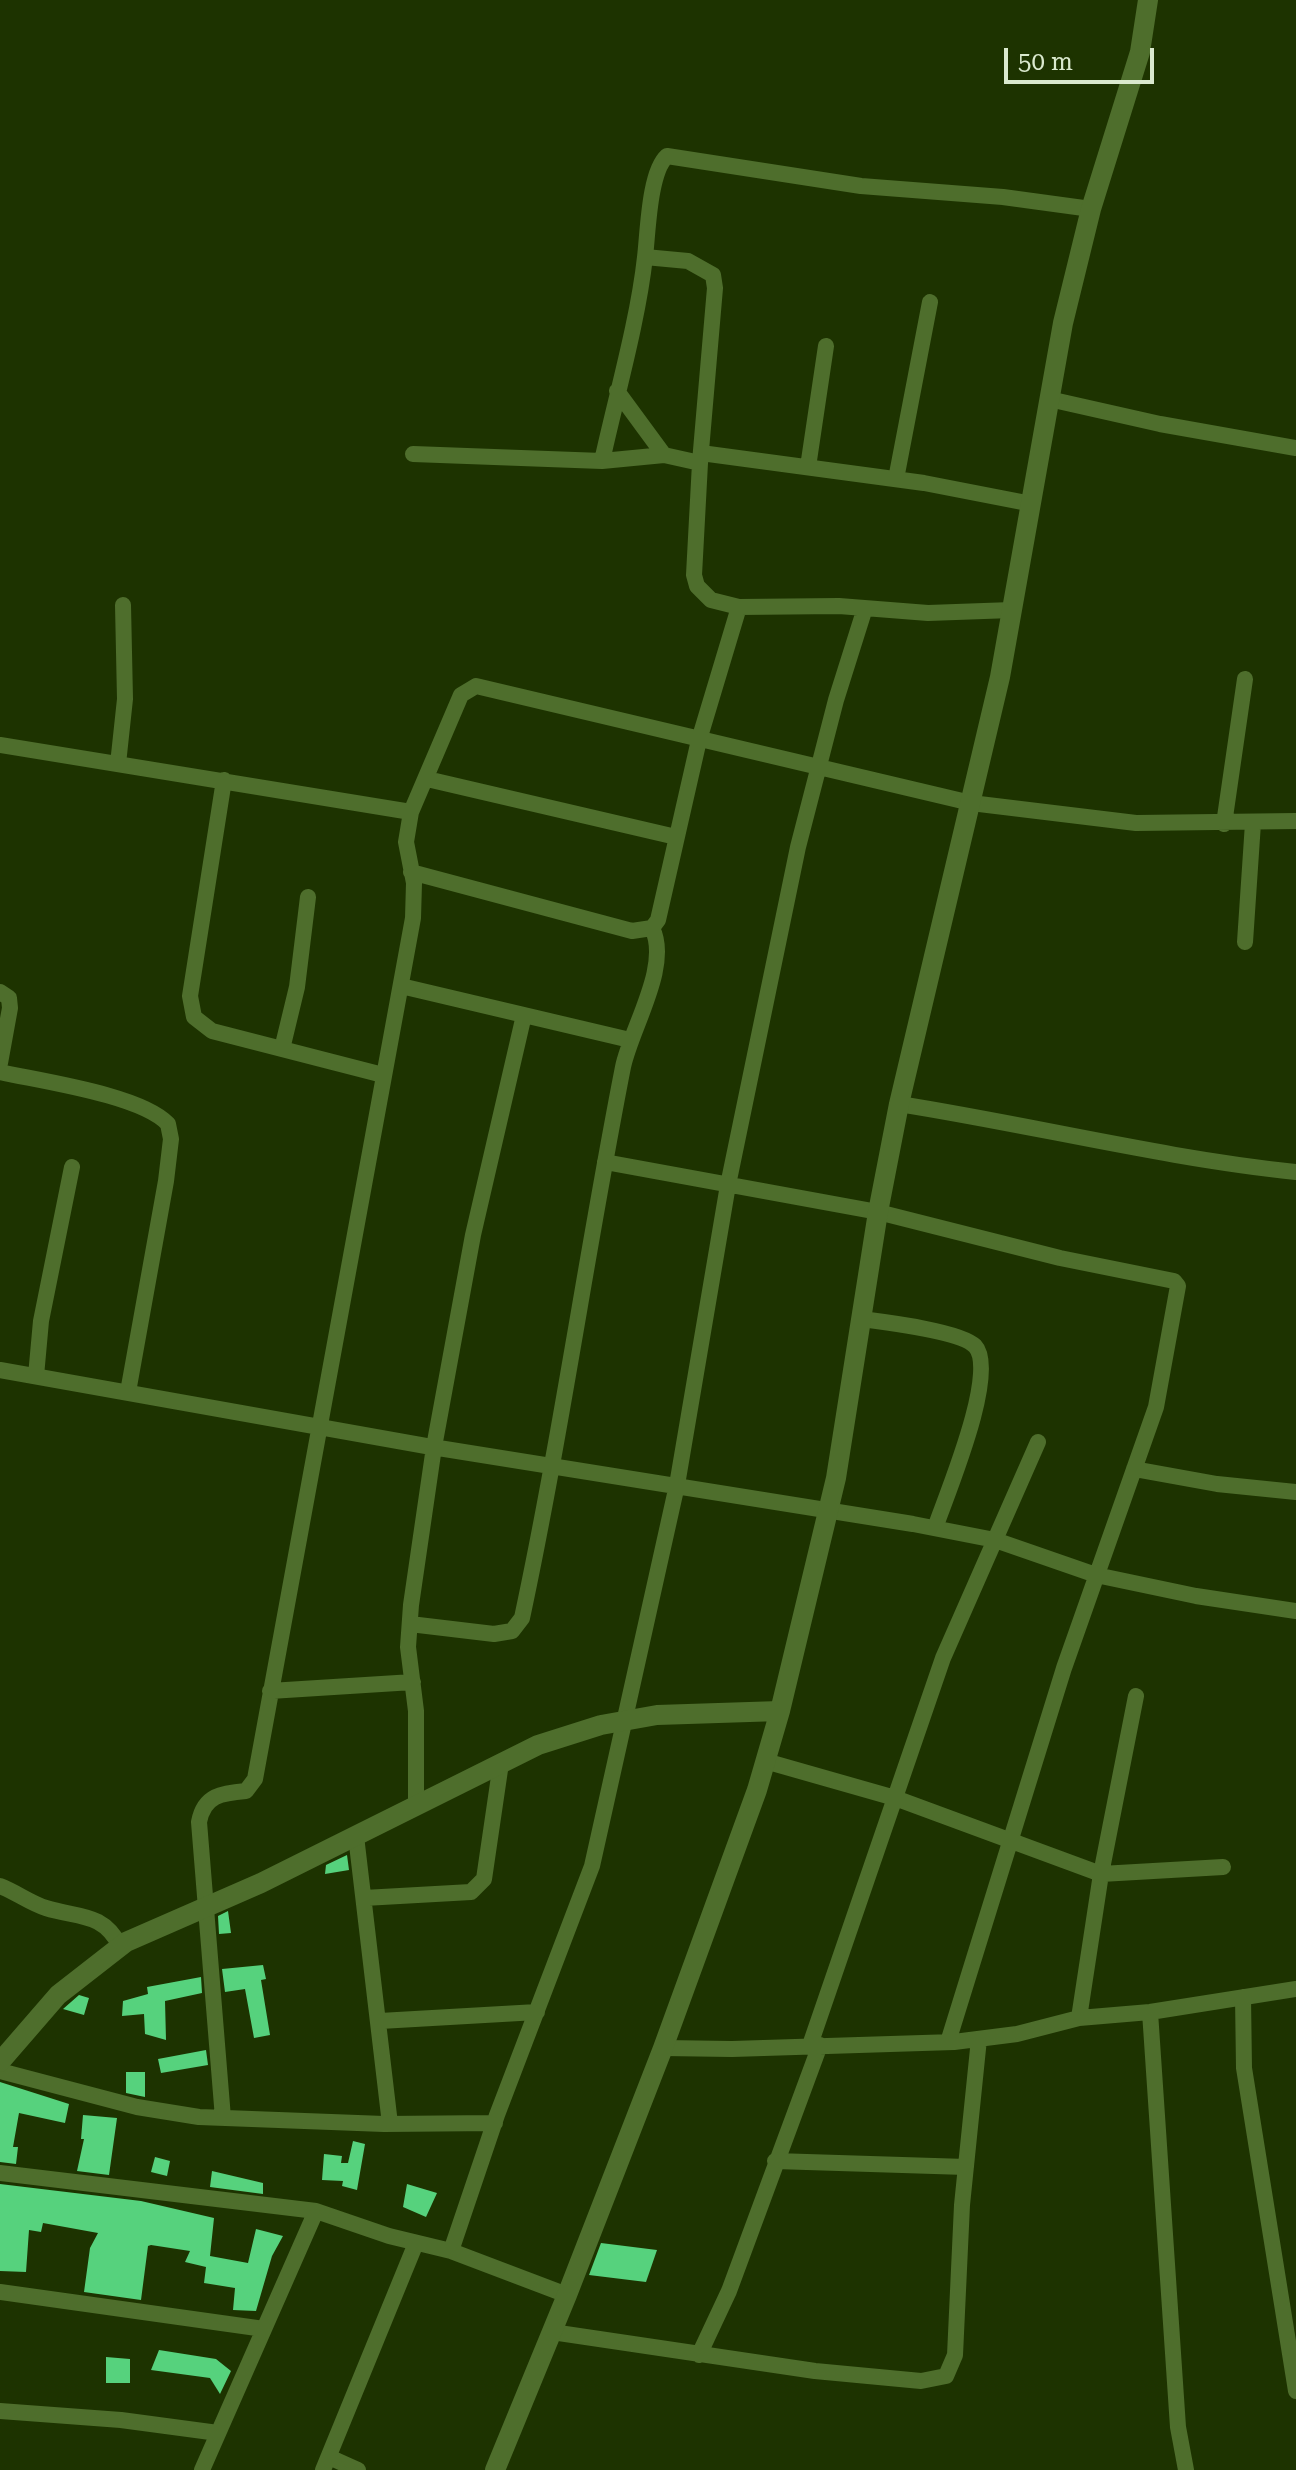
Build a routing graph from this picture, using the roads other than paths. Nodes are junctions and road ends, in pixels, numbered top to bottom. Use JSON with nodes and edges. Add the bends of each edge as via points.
{"nodes":[{"id":1,"x":1148,"y":0,"type":"edge"},
{"id":2,"x":1091,"y":209,"type":"junction"},
{"id":3,"x":645,"y":257,"type":"junction"},
{"id":4,"x":930,"y":302,"type":"dead end"},
{"id":5,"x":826,"y":346,"type":"dead end"},
{"id":6,"x":617,"y":391,"type":"junction"},
{"id":7,"x":1049,"y":399,"type":"junction"},
{"id":8,"x":1296,"y":448,"type":"edge"},
{"id":9,"x":413,"y":454,"type":"dead end"},
{"id":10,"x":664,"y":455,"type":"junction"},
{"id":11,"x":700,"y":458,"type":"junction"},
{"id":12,"x":602,"y":461,"type":"junction"},
{"id":13,"x":808,"y":467,"type":"junction"},
{"id":14,"x":896,"y":479,"type":"junction"},
{"id":15,"x":1032,"y":504,"type":"junction"},
{"id":16,"x":123,"y":605,"type":"dead end"},
{"id":17,"x":739,"y":607,"type":"junction"},
{"id":18,"x":865,"y":608,"type":"junction"},
{"id":19,"x":1012,"y":610,"type":"junction"},
{"id":20,"x":1245,"y":679,"type":"dead end"},
{"id":21,"x":699,"y":740,"type":"junction"},
{"id":22,"x":0,"y":745,"type":"edge"},
{"id":23,"x":118,"y":764,"type":"junction"},
{"id":24,"x":819,"y":767,"type":"junction"},
{"id":25,"x":427,"y":779,"type":"junction"},
{"id":26,"x":224,"y":780,"type":"junction"},
{"id":27,"x":971,"y":803,"type":"junction"},
{"id":28,"x":411,"y":812,"type":"junction"},
{"id":29,"x":1296,"y":821,"type":"edge"},
{"id":30,"x":1253,"y":823,"type":"junction"},
{"id":31,"x":1224,"y":824,"type":"junction"},
{"id":32,"x":676,"y":837,"type":"junction"},
{"id":33,"x":411,"y":872,"type":"junction"},
{"id":34,"x":308,"y":897,"type":"dead end"},
{"id":35,"x":652,"y":928,"type":"junction"},
{"id":36,"x":1245,"y":942,"type":"dead end"},
{"id":37,"x":401,"y":986,"type":"junction"},
{"id":38,"x":0,"y":992,"type":"edge"},
{"id":39,"x":524,"y":1015,"type":"junction"},
{"id":40,"x":630,"y":1040,"type":"junction"},
{"id":41,"x":282,"y":1049,"type":"junction"},
{"id":42,"x":0,"y":1063,"type":"edge"},
{"id":43,"x":0,"y":1072,"type":"edge"},
{"id":44,"x":383,"y":1075,"type":"junction"},
{"id":45,"x":899,"y":1104,"type":"junction"},
{"id":46,"x":605,"y":1162,"type":"junction"},
{"id":47,"x":72,"y":1167,"type":"dead end"},
{"id":48,"x":1296,"y":1172,"type":"edge"},
{"id":49,"x":728,"y":1185,"type":"junction"},
{"id":50,"x":878,"y":1212,"type":"junction"},
{"id":51,"x":861,"y":1319,"type":"junction"},
{"id":52,"x":0,"y":1370,"type":"edge"},
{"id":53,"x":36,"y":1376,"type":"junction"},
{"id":54,"x":128,"y":1392,"type":"junction"},
{"id":55,"x":319,"y":1425,"type":"junction"},
{"id":56,"x":1038,"y":1442,"type":"dead end"},
{"id":57,"x":434,"y":1447,"type":"junction"},
{"id":58,"x":554,"y":1467,"type":"junction"},
{"id":59,"x":1134,"y":1469,"type":"junction"},
{"id":60,"x":677,"y":1485,"type":"junction"},
{"id":61,"x":1296,"y":1492,"type":"edge"},
{"id":62,"x":829,"y":1509,"type":"junction"},
{"id":63,"x":935,"y":1528,"type":"junction"},
{"id":64,"x":995,"y":1540,"type":"junction"},
{"id":65,"x":1096,"y":1575,"type":"junction"},
{"id":66,"x":1296,"y":1611,"type":"edge"},
{"id":67,"x":410,"y":1624,"type":"junction"},
{"id":68,"x":413,"y":1682,"type":"junction"},
{"id":69,"x":270,"y":1691,"type":"junction"},
{"id":70,"x":1136,"y":1696,"type":"dead end"},
{"id":71,"x":780,"y":1711,"type":"junction"},
{"id":72,"x":626,"y":1720,"type":"junction"},
{"id":73,"x":765,"y":1761,"type":"junction"},
{"id":74,"x":501,"y":1763,"type":"junction"},
{"id":75,"x":895,"y":1798,"type":"junction"},
{"id":76,"x":416,"y":1805,"type":"junction"},
{"id":77,"x":356,"y":1836,"type":"junction"},
{"id":78,"x":1013,"y":1842,"type":"junction"},
{"id":79,"x":1223,"y":1867,"type":"dead end"},
{"id":80,"x":1101,"y":1874,"type":"junction"},
{"id":81,"x":0,"y":1886,"type":"edge"},
{"id":82,"x":364,"y":1898,"type":"junction"},
{"id":83,"x":204,"y":1906,"type":"junction"},
{"id":84,"x":120,"y":1946,"type":"junction"},
{"id":85,"x":1296,"y":1989,"type":"edge"},
{"id":86,"x":1243,"y":1997,"type":"junction"},
{"id":87,"x":537,"y":2012,"type":"junction"},
{"id":88,"x":1150,"y":2012,"type":"junction"},
{"id":89,"x":1079,"y":2018,"type":"junction"},
{"id":90,"x":380,"y":2021,"type":"junction"},
{"id":91,"x":979,"y":2039,"type":"junction"},
{"id":92,"x":948,"y":2042,"type":"junction"},
{"id":93,"x":815,"y":2045,"type":"junction"},
{"id":94,"x":663,"y":2048,"type":"junction"},
{"id":95,"x":0,"y":2062,"type":"edge"},
{"id":96,"x":0,"y":2071,"type":"edge"},
{"id":97,"x":223,"y":2118,"type":"junction"},
{"id":98,"x":495,"y":2123,"type":"junction"},
{"id":99,"x":390,"y":2124,"type":"junction"},
{"id":100,"x":775,"y":2161,"type":"junction"},
{"id":101,"x":966,"y":2167,"type":"junction"},
{"id":102,"x":0,"y":2173,"type":"edge"},
{"id":103,"x":316,"y":2211,"type":"junction"},
{"id":104,"x":416,"y":2243,"type":"junction"},
{"id":105,"x":451,"y":2251,"type":"junction"},
{"id":106,"x":0,"y":2292,"type":"edge"},
{"id":107,"x":567,"y":2295,"type":"junction"},
{"id":108,"x":264,"y":2329,"type":"junction"},
{"id":109,"x":552,"y":2332,"type":"junction"},
{"id":110,"x":699,"y":2355,"type":"junction"},
{"id":111,"x":1296,"y":2391,"type":"edge"},
{"id":112,"x":0,"y":2411,"type":"edge"},
{"id":113,"x":218,"y":2433,"type":"junction"},
{"id":114,"x":326,"y":2464,"type":"edge"},
{"id":115,"x":202,"y":2470,"type":"edge"},
{"id":116,"x":358,"y":2470,"type":"edge"},
{"id":117,"x":495,"y":2470,"type":"edge"},
{"id":118,"x":1186,"y":2470,"type":"edge"}],
"edges":[{"from":1,"to":2,"type":"street","via":[[1140,52]]},
{"from":2,"to":3,"type":"street","via":[[861,186],[671,154],[660,166]]},
{"from":2,"to":7,"type":"street"},
{"from":3,"to":6,"type":"street"},
{"from":3,"to":11,"type":"street","via":[[688,261],[713,275]]},
{"from":4,"to":14,"type":"street"},
{"from":5,"to":13,"type":"street"},
{"from":6,"to":10,"type":"street"},
{"from":6,"to":12,"type":"street"},
{"from":7,"to":8,"type":"street"},
{"from":7,"to":15,"type":"street"},
{"from":9,"to":12,"type":"street"},
{"from":10,"to":11,"type":"street"},
{"from":10,"to":12,"type":"street"},
{"from":11,"to":13,"type":"street"},
{"from":11,"to":17,"type":"street","via":[[694,575],[711,600]]},
{"from":13,"to":14,"type":"street"},
{"from":14,"to":15,"type":"street"},
{"from":15,"to":19,"type":"street"},
{"from":16,"to":23,"type":"street","via":[[125,699]]},
{"from":17,"to":18,"type":"street"},
{"from":17,"to":21,"type":"street"},
{"from":18,"to":19,"type":"street","via":[[928,613]]},
{"from":18,"to":24,"type":"street"},
{"from":19,"to":27,"type":"street"},
{"from":20,"to":31,"type":"street"},
{"from":21,"to":24,"type":"street"},
{"from":21,"to":25,"type":"street","via":[[476,686],[461,695]]},
{"from":21,"to":32,"type":"street"},
{"from":22,"to":23,"type":"street"},
{"from":23,"to":26,"type":"street"},
{"from":24,"to":27,"type":"street"},
{"from":24,"to":49,"type":"street"},
{"from":25,"to":28,"type":"street"},
{"from":25,"to":32,"type":"street"},
{"from":26,"to":28,"type":"street"},
{"from":26,"to":41,"type":"street","via":[[191,1010],[200,1025],[212,1031]]},
{"from":27,"to":31,"type":"street","via":[[1136,823]]},
{"from":27,"to":45,"type":"street"},
{"from":28,"to":33,"type":"street","via":[[406,842]]},
{"from":29,"to":30,"type":"street"},
{"from":30,"to":31,"type":"street"},
{"from":30,"to":36,"type":"street"},
{"from":32,"to":35,"type":"street"},
{"from":33,"to":35,"type":"street","via":[[632,931]]},
{"from":33,"to":37,"type":"street","via":[[415,898]]},
{"from":34,"to":41,"type":"street","via":[[297,987]]},
{"from":35,"to":40,"type":"street","via":[[658,960]]},
{"from":37,"to":39,"type":"street"},
{"from":37,"to":44,"type":"street"},
{"from":38,"to":42,"type":"street","via":[[9,998],[10,1008]]},
{"from":39,"to":40,"type":"street"},
{"from":39,"to":57,"type":"street","via":[[473,1235]]},
{"from":40,"to":46,"type":"street"},
{"from":41,"to":44,"type":"street"},
{"from":43,"to":54,"type":"street","via":[[98,1093],[168,1124],[166,1181]]},
{"from":44,"to":55,"type":"street"},
{"from":45,"to":48,"type":"street","via":[[1218,1164]]},
{"from":45,"to":50,"type":"street"},
{"from":46,"to":49,"type":"street"},
{"from":46,"to":58,"type":"street"},
{"from":47,"to":53,"type":"street","via":[[41,1321]]},
{"from":49,"to":50,"type":"street"},
{"from":49,"to":60,"type":"street"},
{"from":50,"to":51,"type":"street"},
{"from":50,"to":59,"type":"street","via":[[1177,1283],[1156,1407]]},
{"from":51,"to":62,"type":"street"},
{"from":51,"to":63,"type":"street","via":[[939,1332],[970,1342],[980,1355],[981,1388]]},
{"from":52,"to":53,"type":"street"},
{"from":53,"to":54,"type":"street"},
{"from":54,"to":55,"type":"street"},
{"from":55,"to":57,"type":"street"},
{"from":55,"to":69,"type":"street"},
{"from":56,"to":64,"type":"street"},
{"from":57,"to":58,"type":"street"},
{"from":57,"to":67,"type":"street"},
{"from":58,"to":60,"type":"street"},
{"from":58,"to":67,"type":"street","via":[[516,1627],[494,1634]]},
{"from":59,"to":61,"type":"street"},
{"from":59,"to":65,"type":"street"},
{"from":60,"to":62,"type":"street"},
{"from":60,"to":72,"type":"street"},
{"from":62,"to":63,"type":"street"},
{"from":62,"to":71,"type":"street"},
{"from":63,"to":64,"type":"street"},
{"from":64,"to":65,"type":"street"},
{"from":64,"to":75,"type":"street","via":[[943,1658]]},
{"from":65,"to":66,"type":"street"},
{"from":65,"to":78,"type":"street"},
{"from":67,"to":68,"type":"street"},
{"from":68,"to":69,"type":"street"},
{"from":68,"to":76,"type":"street"},
{"from":69,"to":83,"type":"street","via":[[253,1786],[215,1796],[202,1810]]},
{"from":70,"to":80,"type":"street"},
{"from":71,"to":72,"type":"street"},
{"from":71,"to":73,"type":"street"},
{"from":72,"to":74,"type":"street","via":[[564,1735]]},
{"from":72,"to":87,"type":"street","via":[[592,1866]]},
{"from":73,"to":75,"type":"street"},
{"from":73,"to":94,"type":"street"},
{"from":74,"to":76,"type":"street"},
{"from":74,"to":82,"type":"street","via":[[479,1888]]},
{"from":75,"to":78,"type":"street"},
{"from":75,"to":93,"type":"street"},
{"from":76,"to":77,"type":"street"},
{"from":77,"to":82,"type":"street"},
{"from":77,"to":83,"type":"street"},
{"from":78,"to":80,"type":"street"},
{"from":78,"to":92,"type":"street"},
{"from":79,"to":80,"type":"street"},
{"from":80,"to":89,"type":"street"},
{"from":81,"to":84,"type":"street","via":[[44,1908],[92,1916],[108,1927]]},
{"from":82,"to":90,"type":"street"},
{"from":83,"to":84,"type":"street"},
{"from":83,"to":97,"type":"street"},
{"from":84,"to":95,"type":"street","via":[[58,1995]]},
{"from":85,"to":86,"type":"street"},
{"from":86,"to":88,"type":"street"},
{"from":86,"to":111,"type":"street","via":[[1244,2068]]},
{"from":87,"to":90,"type":"street"},
{"from":87,"to":98,"type":"street"},
{"from":88,"to":89,"type":"street"},
{"from":88,"to":118,"type":"street","via":[[1178,2427]]},
{"from":89,"to":91,"type":"street"},
{"from":90,"to":99,"type":"street"},
{"from":91,"to":92,"type":"street"},
{"from":91,"to":101,"type":"street"},
{"from":92,"to":93,"type":"street"},
{"from":93,"to":94,"type":"street"},
{"from":93,"to":100,"type":"street"},
{"from":94,"to":107,"type":"street"},
{"from":96,"to":97,"type":"street","via":[[137,2107]]},
{"from":97,"to":99,"type":"street"},
{"from":98,"to":99,"type":"street"},
{"from":98,"to":105,"type":"street"},
{"from":100,"to":101,"type":"street"},
{"from":100,"to":110,"type":"street","via":[[729,2291]]},
{"from":101,"to":110,"type":"street","via":[[955,2355],[946,2376],[921,2381]]},
{"from":102,"to":103,"type":"street"},
{"from":103,"to":104,"type":"street"},
{"from":103,"to":108,"type":"street"},
{"from":104,"to":105,"type":"street"},
{"from":104,"to":114,"type":"street"},
{"from":105,"to":107,"type":"street"},
{"from":106,"to":108,"type":"street"},
{"from":107,"to":109,"type":"street"},
{"from":108,"to":113,"type":"street"},
{"from":109,"to":110,"type":"street"},
{"from":109,"to":117,"type":"street"},
{"from":112,"to":113,"type":"street"},
{"from":113,"to":115,"type":"street"},
{"from":114,"to":116,"type":"street"}]}
